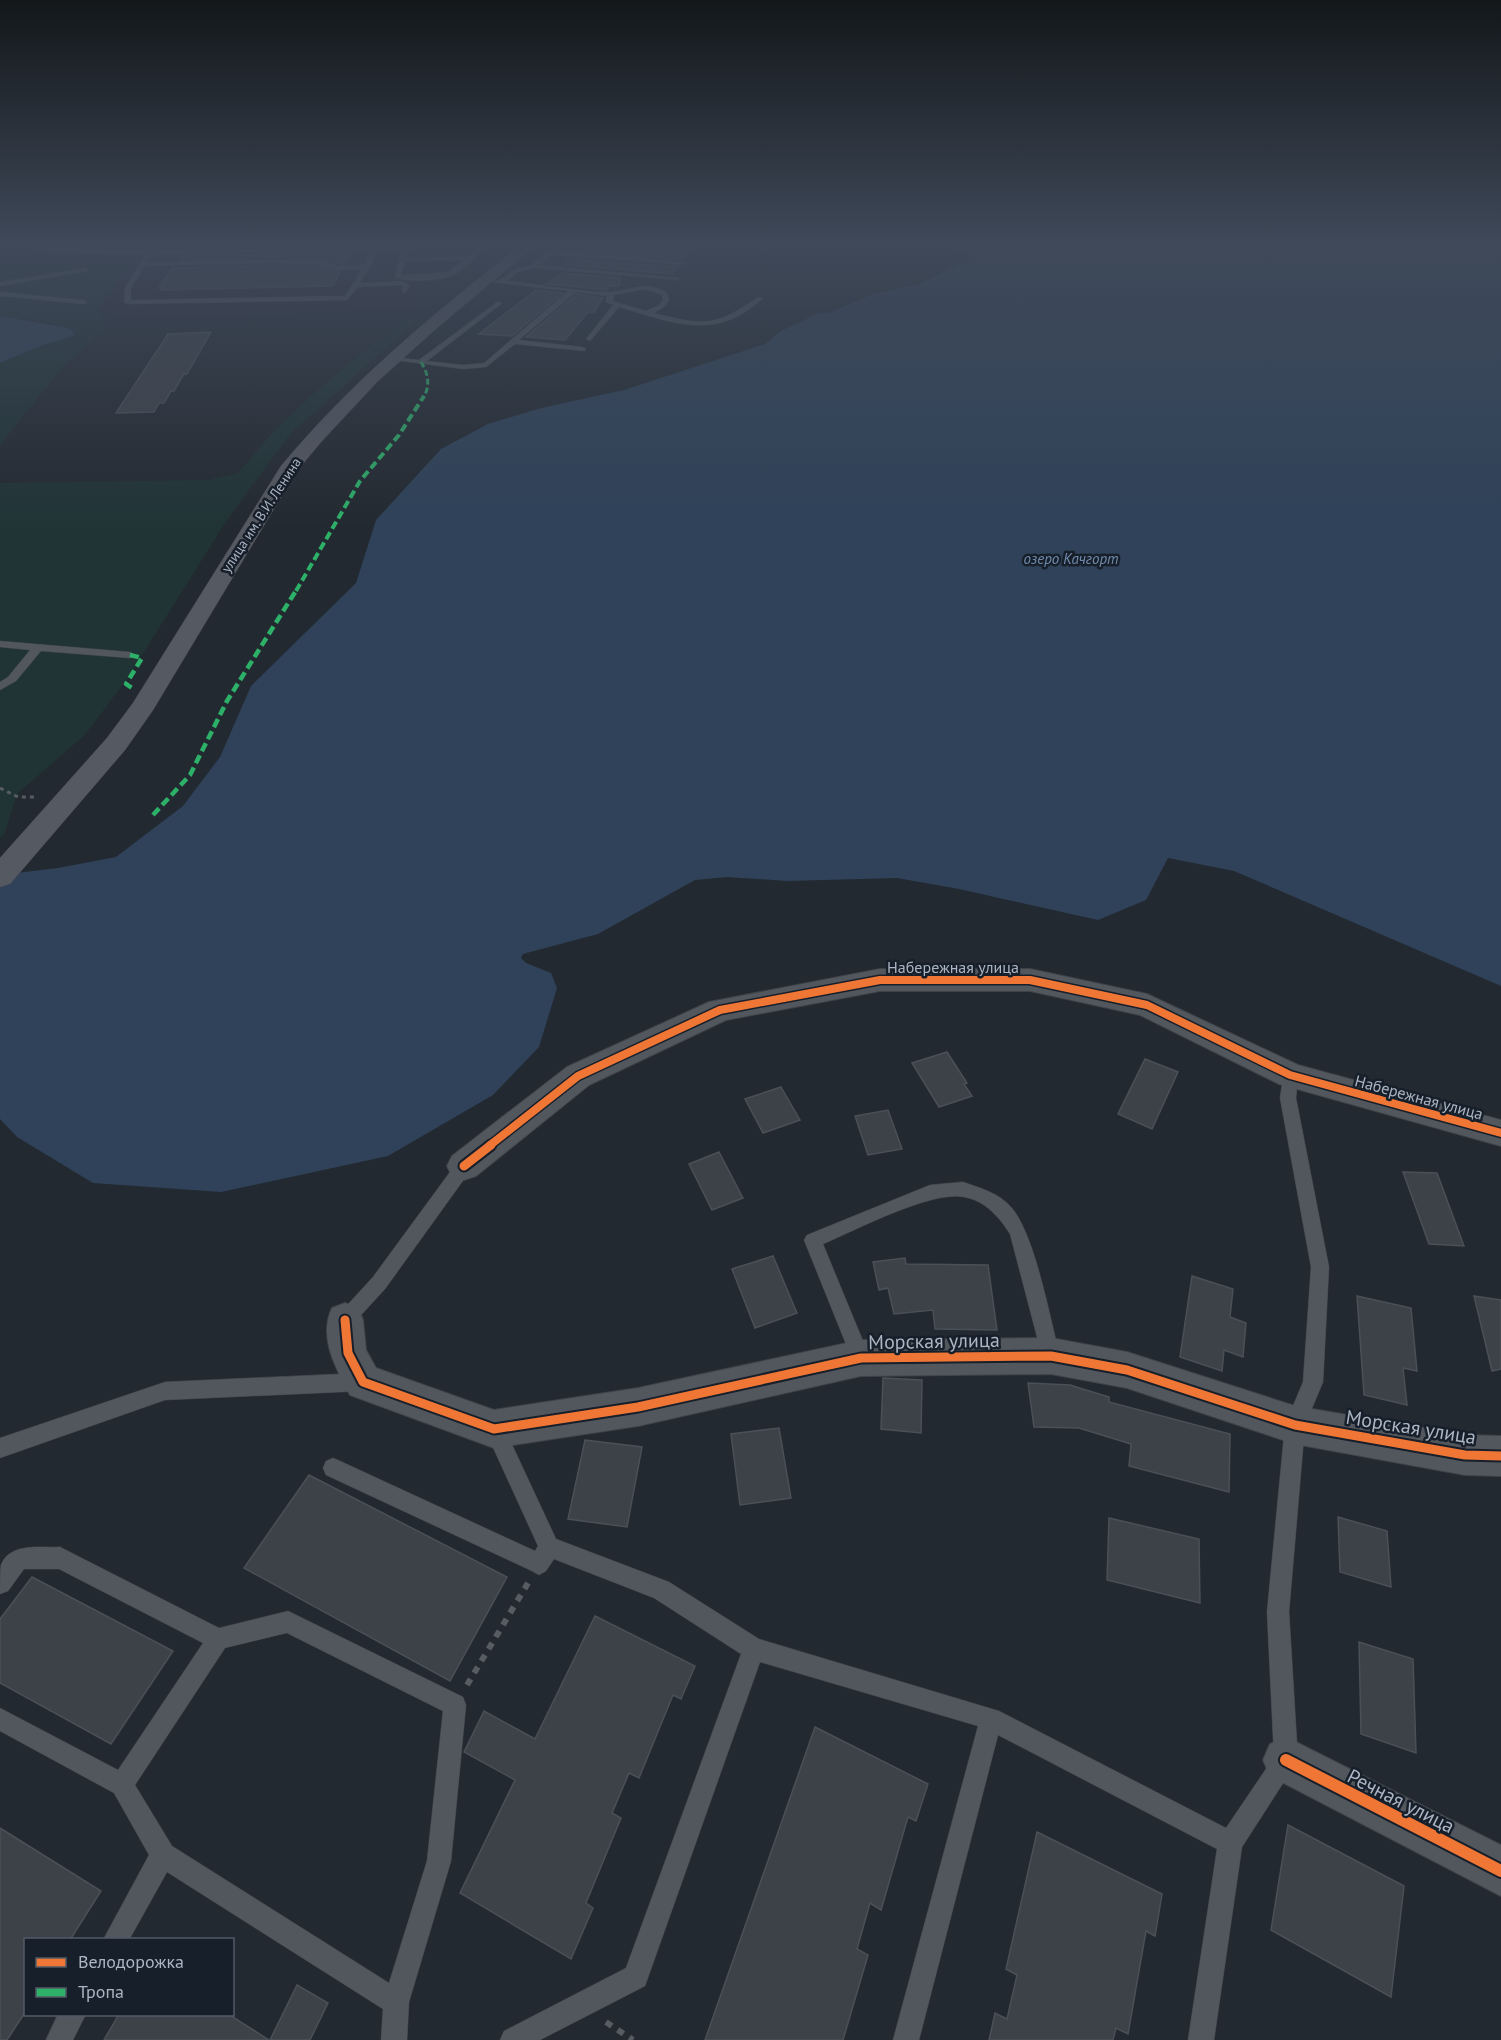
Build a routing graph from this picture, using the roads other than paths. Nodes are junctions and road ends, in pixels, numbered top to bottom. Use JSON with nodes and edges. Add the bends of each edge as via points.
{"nodes":[{"id":1,"x":416,"y":340,"type":"edge"},
{"id":2,"x":450,"y":340,"type":"edge"},
{"id":3,"x":513,"y":342,"type":"joint"},
{"id":4,"x":582,"y":349,"type":"dead end"},
{"id":5,"x":391,"y":359,"type":"junction"},
{"id":6,"x":421,"y":362,"type":"junction"},
{"id":7,"x":0,"y":644,"type":"edge"},
{"id":8,"x":38,"y":647,"type":"junction"},
{"id":9,"x":130,"y":655,"type":"dead end"},
{"id":10,"x":0,"y":687,"type":"edge"},
{"id":11,"x":0,"y":877,"type":"edge"},
{"id":12,"x":1290,"y":1076,"type":"junction"},
{"id":13,"x":1501,"y":1133,"type":"edge"},
{"id":14,"x":464,"y":1166,"type":"joint"},
{"id":15,"x":345,"y":1320,"type":"joint"},
{"id":16,"x":1051,"y":1356,"type":"junction"},
{"id":17,"x":861,"y":1358,"type":"junction"},
{"id":18,"x":363,"y":1382,"type":"junction"},
{"id":19,"x":1295,"y":1425,"type":"junction"},
{"id":20,"x":494,"y":1430,"type":"junction"},
{"id":21,"x":0,"y":1448,"type":"edge"},
{"id":22,"x":1501,"y":1456,"type":"edge"},
{"id":23,"x":333,"y":1468,"type":"dead end"},
{"id":24,"x":544,"y":1556,"type":"junction"},
{"id":25,"x":0,"y":1582,"type":"edge"},
{"id":26,"x":218,"y":1639,"type":"junction"},
{"id":27,"x":754,"y":1649,"type":"junction"},
{"id":28,"x":0,"y":1719,"type":"edge"},
{"id":29,"x":991,"y":1719,"type":"junction"},
{"id":30,"x":1286,"y":1760,"type":"junction"},
{"id":31,"x":122,"y":1785,"type":"junction"},
{"id":32,"x":1230,"y":1843,"type":"junction"},
{"id":33,"x":163,"y":1855,"type":"junction"},
{"id":34,"x":1501,"y":1871,"type":"edge"},
{"id":35,"x":116,"y":1938,"type":"edge"},
{"id":36,"x":396,"y":2002,"type":"junction"},
{"id":37,"x":72,"y":2016,"type":"edge"},
{"id":38,"x":59,"y":2040,"type":"edge"},
{"id":39,"x":394,"y":2040,"type":"edge"},
{"id":40,"x":513,"y":2040,"type":"edge"},
{"id":41,"x":906,"y":2040,"type":"edge"},
{"id":42,"x":1201,"y":2040,"type":"edge"}],
"edges":[{"from":1,"to":5,"type":"main road","name":"улица им. В.И. Ленина"},
{"from":2,"to":6,"type":"lane"},
{"from":3,"to":4,"type":"lane"},
{"from":3,"to":6,"type":"lane","via":[[479,367]]},
{"from":5,"to":6,"type":"lane"},
{"from":5,"to":11,"type":"main road","name":"улица им. В.И. Ленина","via":[[322,427],[288,470],[144,705],[116,744]]},
{"from":7,"to":8,"type":"lane"},
{"from":8,"to":9,"type":"lane"},
{"from":8,"to":10,"type":"lane","via":[[12,679]]},
{"from":12,"to":13,"type":"street","name":"Набережная улица"},
{"from":12,"to":14,"type":"street","name":"Набережная улица","via":[[1147,1005],[1030,980],[880,980],[720,1010],[578,1076]]},
{"from":12,"to":19,"type":"lane","via":[[1288,1098],[1320,1267],[1313,1382]]},
{"from":14,"to":15,"type":"lane","via":[[379,1283]]},
{"from":15,"to":18,"type":"street","via":[[348,1353]]},
{"from":16,"to":17,"type":"street","name":"Морская улица"},
{"from":16,"to":17,"type":"lane","via":[[1018,1232],[1005,1212],[986,1197],[963,1189],[930,1192],[813,1240]]},
{"from":16,"to":19,"type":"street","name":"Морская улица","via":[[1127,1370]]},
{"from":17,"to":20,"type":"street","name":"Морская улица","via":[[638,1407]]},
{"from":18,"to":20,"type":"street","name":"Морская улица"},
{"from":18,"to":21,"type":"lane","via":[[165,1391]]},
{"from":19,"to":22,"type":"street","name":"Морская улица","via":[[1465,1455]]},
{"from":19,"to":30,"type":"lane","via":[[1278,1612]]},
{"from":20,"to":24,"type":"lane"},
{"from":23,"to":24,"type":"lane"},
{"from":24,"to":27,"type":"lane","via":[[661,1590]]},
{"from":25,"to":26,"type":"lane","via":[[20,1559],[60,1558]]},
{"from":26,"to":31,"type":"lane"},
{"from":26,"to":36,"type":"lane","via":[[288,1623],[455,1706],[439,1861]]},
{"from":27,"to":29,"type":"lane"},
{"from":27,"to":40,"type":"lane","via":[[636,1977]]},
{"from":28,"to":31,"type":"lane"},
{"from":29,"to":32,"type":"lane"},
{"from":29,"to":41,"type":"lane"},
{"from":30,"to":32,"type":"lane"},
{"from":30,"to":34,"type":"street","name":"Речная улица"},
{"from":31,"to":33,"type":"lane"},
{"from":32,"to":42,"type":"lane"},
{"from":33,"to":35,"type":"lane"},
{"from":33,"to":36,"type":"lane"},
{"from":36,"to":39,"type":"lane"},
{"from":37,"to":38,"type":"lane"}]}
